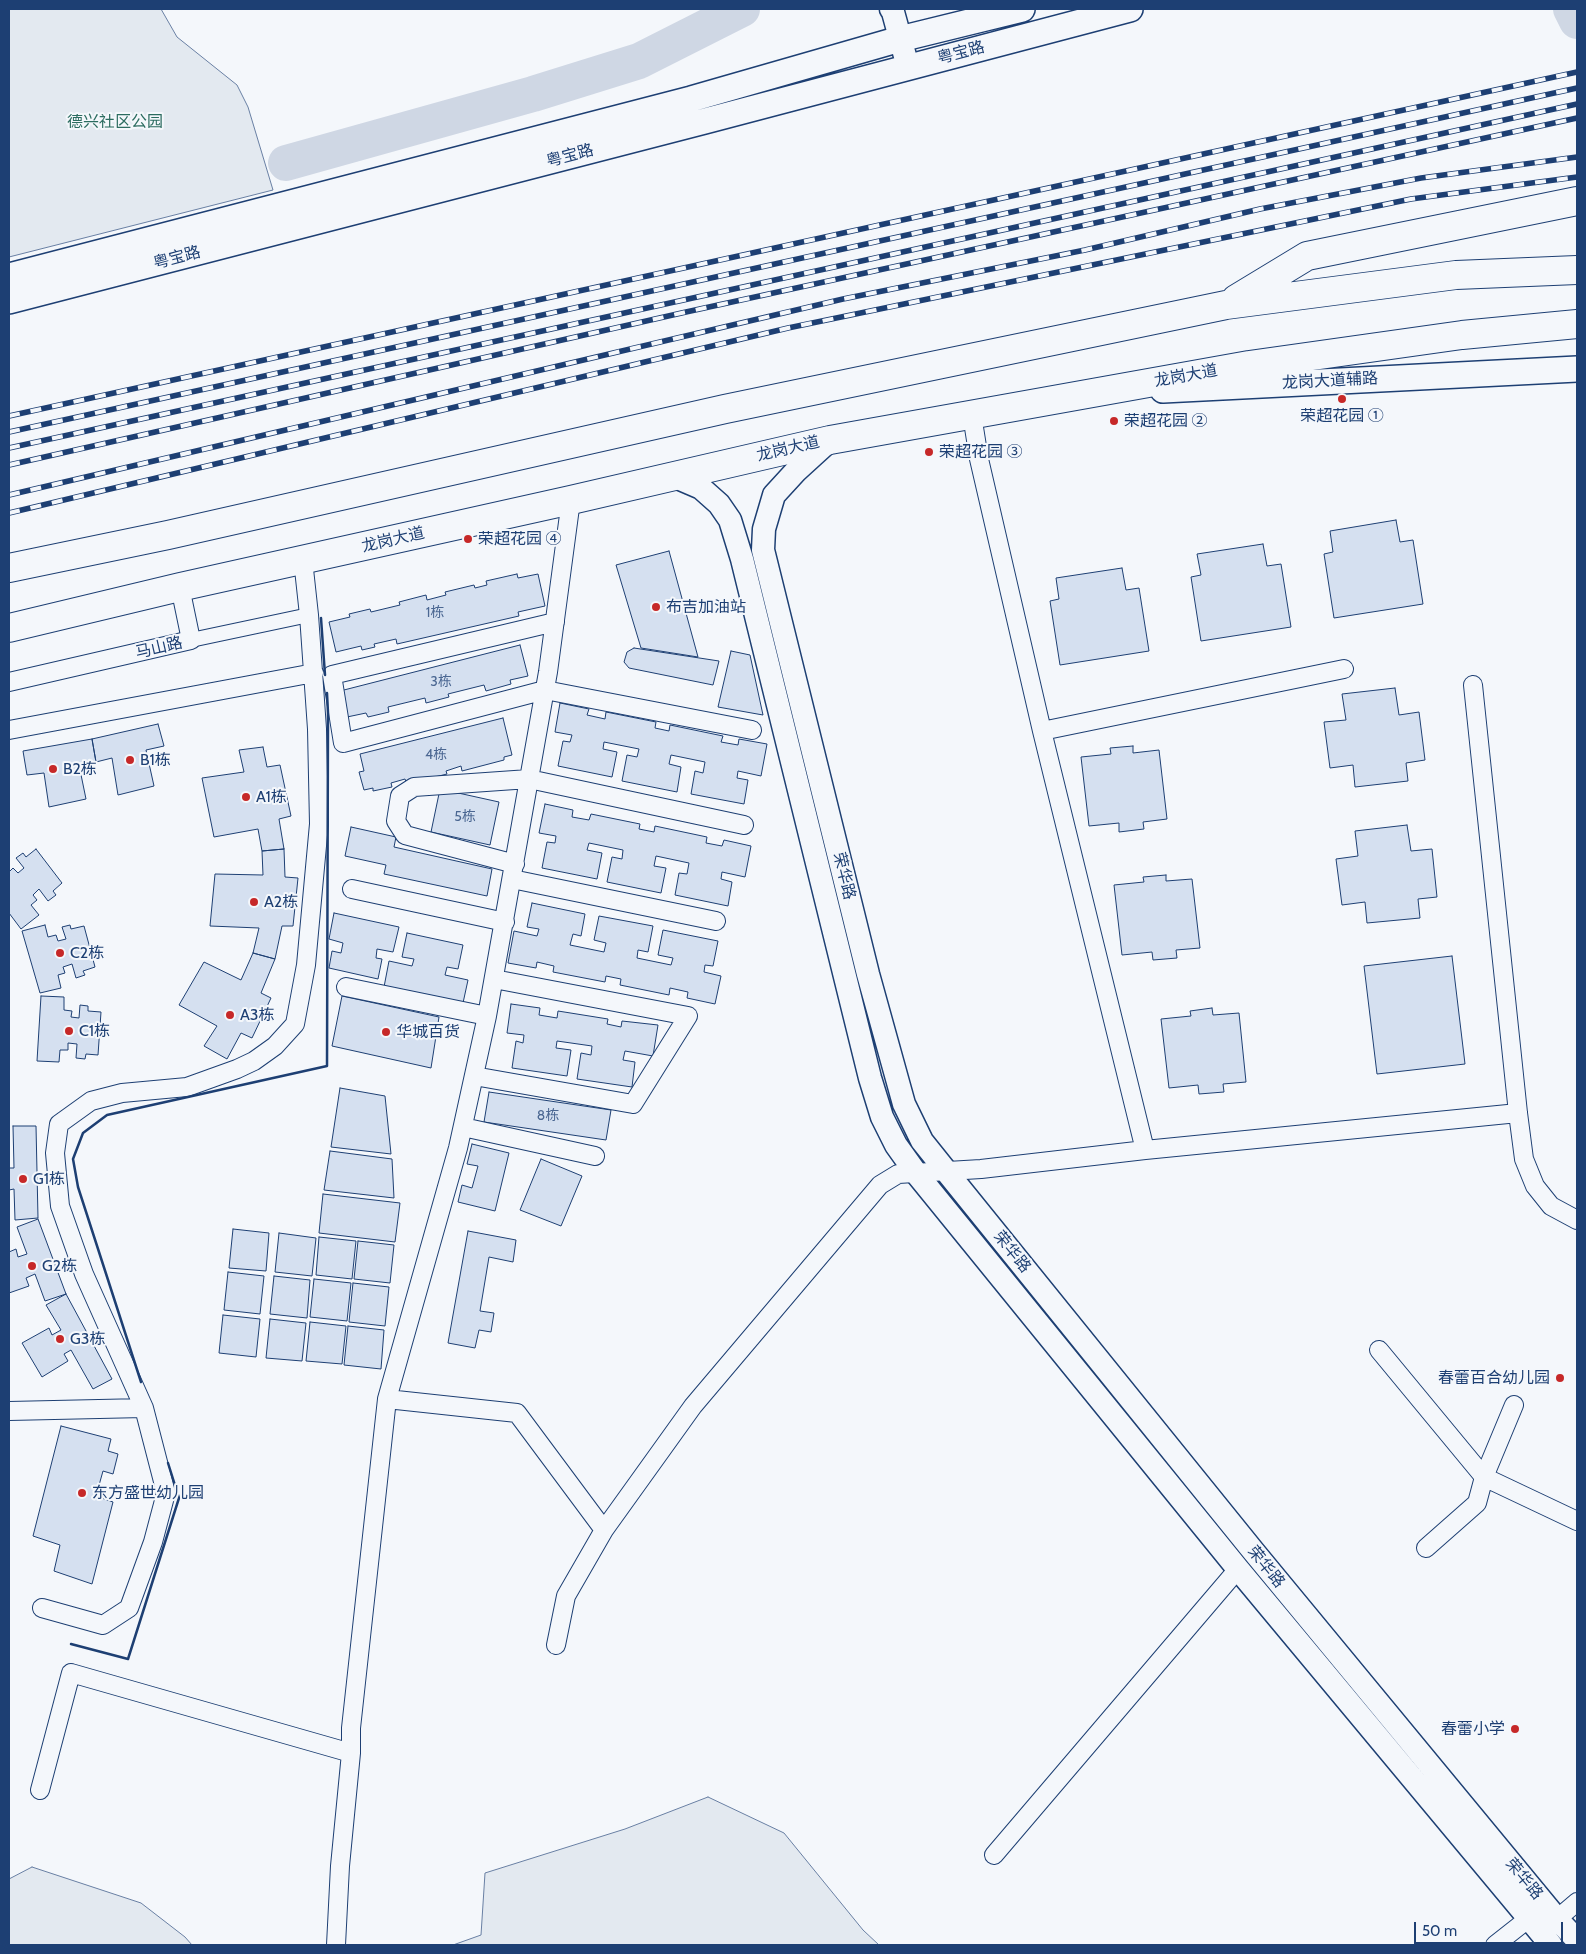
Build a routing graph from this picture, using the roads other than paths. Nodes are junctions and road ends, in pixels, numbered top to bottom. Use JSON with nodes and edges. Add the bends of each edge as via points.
{"nodes":[{"id":1,"x":891,"y":9,"type":"edge"},
{"id":2,"x":1022,"y":9,"type":"edge"},
{"id":3,"x":1130,"y":9,"type":"edge"},
{"id":4,"x":900,"y":39,"type":"junction"},
{"id":5,"x":908,"y":67,"type":"junction"},
{"id":6,"x":1577,"y":201,"type":"edge"},
{"id":7,"x":1577,"y":270,"type":"edge"},
{"id":8,"x":9,"y":276,"type":"edge"},
{"id":9,"x":9,"y":301,"type":"edge"},
{"id":10,"x":1226,"y":305,"type":"junction"},
{"id":11,"x":1577,"y":324,"type":"edge"},
{"id":12,"x":1577,"y":368,"type":"edge"},
{"id":13,"x":1083,"y":394,"type":"junction"},
{"id":14,"x":972,"y":415,"type":"junction"},
{"id":15,"x":830,"y":440,"type":"junction"},
{"id":16,"x":673,"y":476,"type":"junction"},
{"id":17,"x":571,"y":500,"type":"junction"},
{"id":18,"x":303,"y":560,"type":"junction"},
{"id":19,"x":9,"y":568,"type":"edge"},
{"id":20,"x":180,"y":587,"type":"junction"},
{"id":21,"x":309,"y":615,"type":"junction"},
{"id":22,"x":555,"y":622,"type":"junction"},
{"id":23,"x":9,"y":628,"type":"edge"},
{"id":24,"x":191,"y":640,"type":"junction"},
{"id":25,"x":1344,"y":669,"type":"dead end"},
{"id":26,"x":314,"y":673,"type":"junction"},
{"id":27,"x":9,"y":682,"type":"edge"},
{"id":28,"x":1473,"y":685,"type":"dead end"},
{"id":29,"x":545,"y":690,"type":"junction"},
{"id":30,"x":9,"y":730,"type":"edge"},
{"id":31,"x":752,"y":730,"type":"dead end"},
{"id":32,"x":1042,"y":731,"type":"junction"},
{"id":33,"x":529,"y":780,"type":"junction"},
{"id":34,"x":744,"y":825,"type":"dead end"},
{"id":35,"x":513,"y":871,"type":"junction"},
{"id":36,"x":352,"y":889,"type":"dead end"},
{"id":37,"x":716,"y":921,"type":"dead end"},
{"id":38,"x":505,"y":922,"type":"junction"},
{"id":39,"x":494,"y":979,"type":"junction"},
{"id":40,"x":346,"y":987,"type":"dead end"},
{"id":41,"x":487,"y":1016,"type":"junction"},
{"id":42,"x":474,"y":1076,"type":"junction"},
{"id":43,"x":1518,"y":1113,"type":"junction"},
{"id":44,"x":462,"y":1127,"type":"junction"},
{"id":45,"x":1145,"y":1150,"type":"junction"},
{"id":46,"x":596,"y":1156,"type":"dead end"},
{"id":47,"x":946,"y":1171,"type":"junction"},
{"id":48,"x":916,"y":1172,"type":"junction"},
{"id":49,"x":1577,"y":1220,"type":"edge"},
{"id":50,"x":1379,"y":1350,"type":"dead end"},
{"id":51,"x":387,"y":1399,"type":"junction"},
{"id":52,"x":1514,"y":1405,"type":"dead end"},
{"id":53,"x":144,"y":1408,"type":"junction"},
{"id":54,"x":9,"y":1411,"type":"edge"},
{"id":55,"x":1484,"y":1477,"type":"junction"},
{"id":56,"x":1577,"y":1521,"type":"edge"},
{"id":57,"x":604,"y":1530,"type":"junction"},
{"id":58,"x":1426,"y":1548,"type":"dead end"},
{"id":59,"x":1238,"y":1570,"type":"junction"},
{"id":60,"x":42,"y":1608,"type":"dead end"},
{"id":61,"x":556,"y":1645,"type":"dead end"},
{"id":62,"x":351,"y":1753,"type":"junction"},
{"id":63,"x":40,"y":1790,"type":"dead end"},
{"id":64,"x":994,"y":1855,"type":"dead end"},
{"id":65,"x":1577,"y":1902,"type":"edge"},
{"id":66,"x":1557,"y":1918,"type":"junction"},
{"id":67,"x":1528,"y":1919,"type":"junction"},
{"id":68,"x":1577,"y":1940,"type":"edge"},
{"id":69,"x":336,"y":1945,"type":"edge"},
{"id":70,"x":1495,"y":1945,"type":"edge"},
{"id":71,"x":1551,"y":1945,"type":"edge"}],
"edges":[{"from":1,"to":4,"type":"street"},
{"from":2,"to":4,"type":"main road","name":"粤宝路"},
{"from":3,"to":5,"type":"main road","name":"粤宝路"},
{"from":4,"to":5,"type":"street"},
{"from":4,"to":8,"type":"main road","name":"粤宝路","via":[[691,99]]},
{"from":5,"to":9,"type":"main road","name":"粤宝路"},
{"from":6,"to":10,"type":"highway","via":[[1307,256]]},
{"from":7,"to":10,"type":"highway","via":[[1456,275]]},
{"from":10,"to":19,"type":"highway","via":[[725,409],[188,531]]},
{"from":11,"to":13,"type":"highway","name":"龙岗大道","via":[[1462,335],[1249,365]]},
{"from":12,"to":13,"type":"main road","name":"龙岗大道辅路"},
{"from":13,"to":14,"type":"highway","name":"龙岗大道"},
{"from":14,"to":15,"type":"highway","name":"龙岗大道"},
{"from":14,"to":32,"type":"street","via":[[979,459]]},
{"from":15,"to":16,"type":"highway","name":"龙岗大道"},
{"from":15,"to":47,"type":"street","name":"荣华路","via":[[774,495],[764,529],[763,550],[868,974],[904,1104],[922,1141]]},
{"from":16,"to":17,"type":"highway","name":"龙岗大道"},
{"from":16,"to":48,"type":"street","name":"荣华路","via":[[701,488],[719,504],[730,520],[870,1078],[882,1117],[896,1145]]},
{"from":17,"to":18,"type":"highway","name":"龙岗大道"},
{"from":17,"to":22,"type":"street"},
{"from":18,"to":20,"type":"highway","name":"龙岗大道"},
{"from":18,"to":21,"type":"street"},
{"from":20,"to":23,"type":"highway","name":"龙岗大道"},
{"from":20,"to":24,"type":"street"},
{"from":21,"to":24,"type":"street","name":"马山路"},
{"from":21,"to":26,"type":"street"},
{"from":22,"to":29,"type":"street"},
{"from":22,"to":29,"type":"street","via":[[332,675],[343,743]]},
{"from":24,"to":27,"type":"street","name":"马山路"},
{"from":25,"to":32,"type":"street"},
{"from":26,"to":30,"type":"street"},
{"from":26,"to":53,"type":"street","via":[[319,824],[306,965],[295,1024],[275,1046],[237,1069],[187,1087],[91,1101],[59,1124],[56,1153],[60,1206],[84,1274]]},
{"from":28,"to":43,"type":"street"},
{"from":29,"to":31,"type":"street"},
{"from":29,"to":33,"type":"street"},
{"from":32,"to":45,"type":"street"},
{"from":33,"to":34,"type":"street"},
{"from":33,"to":35,"type":"street"},
{"from":33,"to":35,"type":"street","via":[[414,788],[400,796],[396,821],[405,835]]},
{"from":35,"to":37,"type":"street"},
{"from":35,"to":38,"type":"street"},
{"from":36,"to":38,"type":"street"},
{"from":38,"to":39,"type":"street"},
{"from":39,"to":41,"type":"street"},
{"from":39,"to":42,"type":"street","via":[[688,1016],[633,1104]]},
{"from":40,"to":41,"type":"street"},
{"from":41,"to":42,"type":"street"},
{"from":42,"to":44,"type":"street"},
{"from":43,"to":45,"type":"street"},
{"from":43,"to":49,"type":"street","via":[[1524,1158],[1535,1186],[1551,1206]]},
{"from":44,"to":46,"type":"street"},
{"from":44,"to":51,"type":"street"},
{"from":45,"to":47,"type":"street"},
{"from":47,"to":48,"type":"street"},
{"from":47,"to":66,"type":"street","name":"荣华路","via":[[1254,1552]]},
{"from":48,"to":57,"type":"street","via":[[898,1174],[880,1185],[693,1406]]},
{"from":48,"to":59,"type":"street","name":"荣华路"},
{"from":50,"to":55,"type":"street"},
{"from":51,"to":57,"type":"street","via":[[517,1413]]},
{"from":51,"to":62,"type":"street","via":[[350,1728]]},
{"from":52,"to":55,"type":"street"},
{"from":53,"to":54,"type":"street"},
{"from":53,"to":60,"type":"street","via":[[166,1493],[153,1542],[129,1608],[102,1625]]},
{"from":55,"to":56,"type":"street"},
{"from":55,"to":58,"type":"street","via":[[1477,1503]]},
{"from":57,"to":61,"type":"street","via":[[566,1596]]},
{"from":59,"to":64,"type":"street"},
{"from":59,"to":67,"type":"street","name":"荣华路"},
{"from":62,"to":63,"type":"street","via":[[71,1673]]},
{"from":62,"to":69,"type":"street"},
{"from":65,"to":66,"type":"street"},
{"from":66,"to":68,"type":"street","name":"荣华路"},
{"from":67,"to":70,"type":"street"},
{"from":67,"to":71,"type":"street","name":"荣华路"}]}
